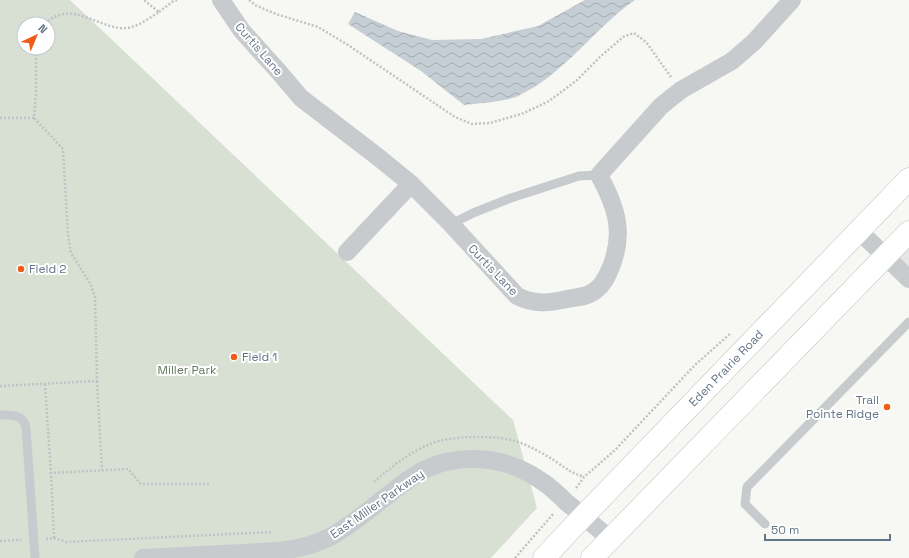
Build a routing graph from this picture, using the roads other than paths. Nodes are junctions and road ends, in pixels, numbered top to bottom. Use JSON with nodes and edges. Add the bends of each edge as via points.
{"nodes":[{"id":1,"x":221,"y":0,"type":"edge"},
{"id":2,"x":792,"y":0,"type":"edge"},
{"id":3,"x":599,"y":175,"type":"junction"},
{"id":4,"x":909,"y":179,"type":"edge"},
{"id":5,"x":411,"y":184,"type":"junction"},
{"id":6,"x":451,"y":224,"type":"junction"},
{"id":7,"x":858,"y":230,"type":"junction"},
{"id":8,"x":909,"y":232,"type":"edge"},
{"id":9,"x":347,"y":252,"type":"dead end"},
{"id":10,"x":885,"y":257,"type":"junction"},
{"id":11,"x":909,"y":279,"type":"edge"},
{"id":12,"x":909,"y":322,"type":"edge"},
{"id":13,"x":0,"y":415,"type":"edge"},
{"id":14,"x":584,"y":516,"type":"junction"},
{"id":15,"x":765,"y":524,"type":"dead end"},
{"id":16,"x":610,"y":539,"type":"junction"},
{"id":17,"x":35,"y":558,"type":"edge"},
{"id":18,"x":143,"y":558,"type":"edge"},
{"id":19,"x":544,"y":558,"type":"edge"},
{"id":20,"x":592,"y":558,"type":"edge"}],
"edges":[{"from":1,"to":5,"type":"street","name":"Curtis Lane","via":[[242,31],[300,98]]},
{"from":2,"to":3,"type":"street","via":[[754,42],[732,61],[681,90],[661,106]]},
{"from":3,"to":6,"type":"lane","via":[[579,176],[511,198]]},
{"from":3,"to":6,"type":"street","name":"Curtis Lane","via":[[618,224],[619,239],[604,282],[596,291],[587,295],[548,304],[527,301],[517,296]]},
{"from":4,"to":7,"type":"main road","name":"Eden Prairie Road"},
{"from":5,"to":6,"type":"street","name":"Curtis Lane"},
{"from":5,"to":9,"type":"street"},
{"from":7,"to":10,"type":"street"},
{"from":7,"to":14,"type":"main road","name":"Eden Prairie Road"},
{"from":8,"to":10,"type":"main road"},
{"from":10,"to":11,"type":"street"},
{"from":10,"to":16,"type":"main road"},
{"from":12,"to":15,"type":"lane","via":[[747,487],[746,504]]},
{"from":13,"to":17,"type":"lane","via":[[18,416],[25,422]]},
{"from":14,"to":16,"type":"street","name":"East Miller Parkway"},
{"from":14,"to":18,"type":"street","name":"East Miller Parkway","via":[[544,482],[522,469],[501,462],[460,459],[425,469],[403,483],[350,526],[314,545],[278,551]]},
{"from":14,"to":19,"type":"main road","name":"Eden Prairie Road"},
{"from":16,"to":20,"type":"main road"}]}
